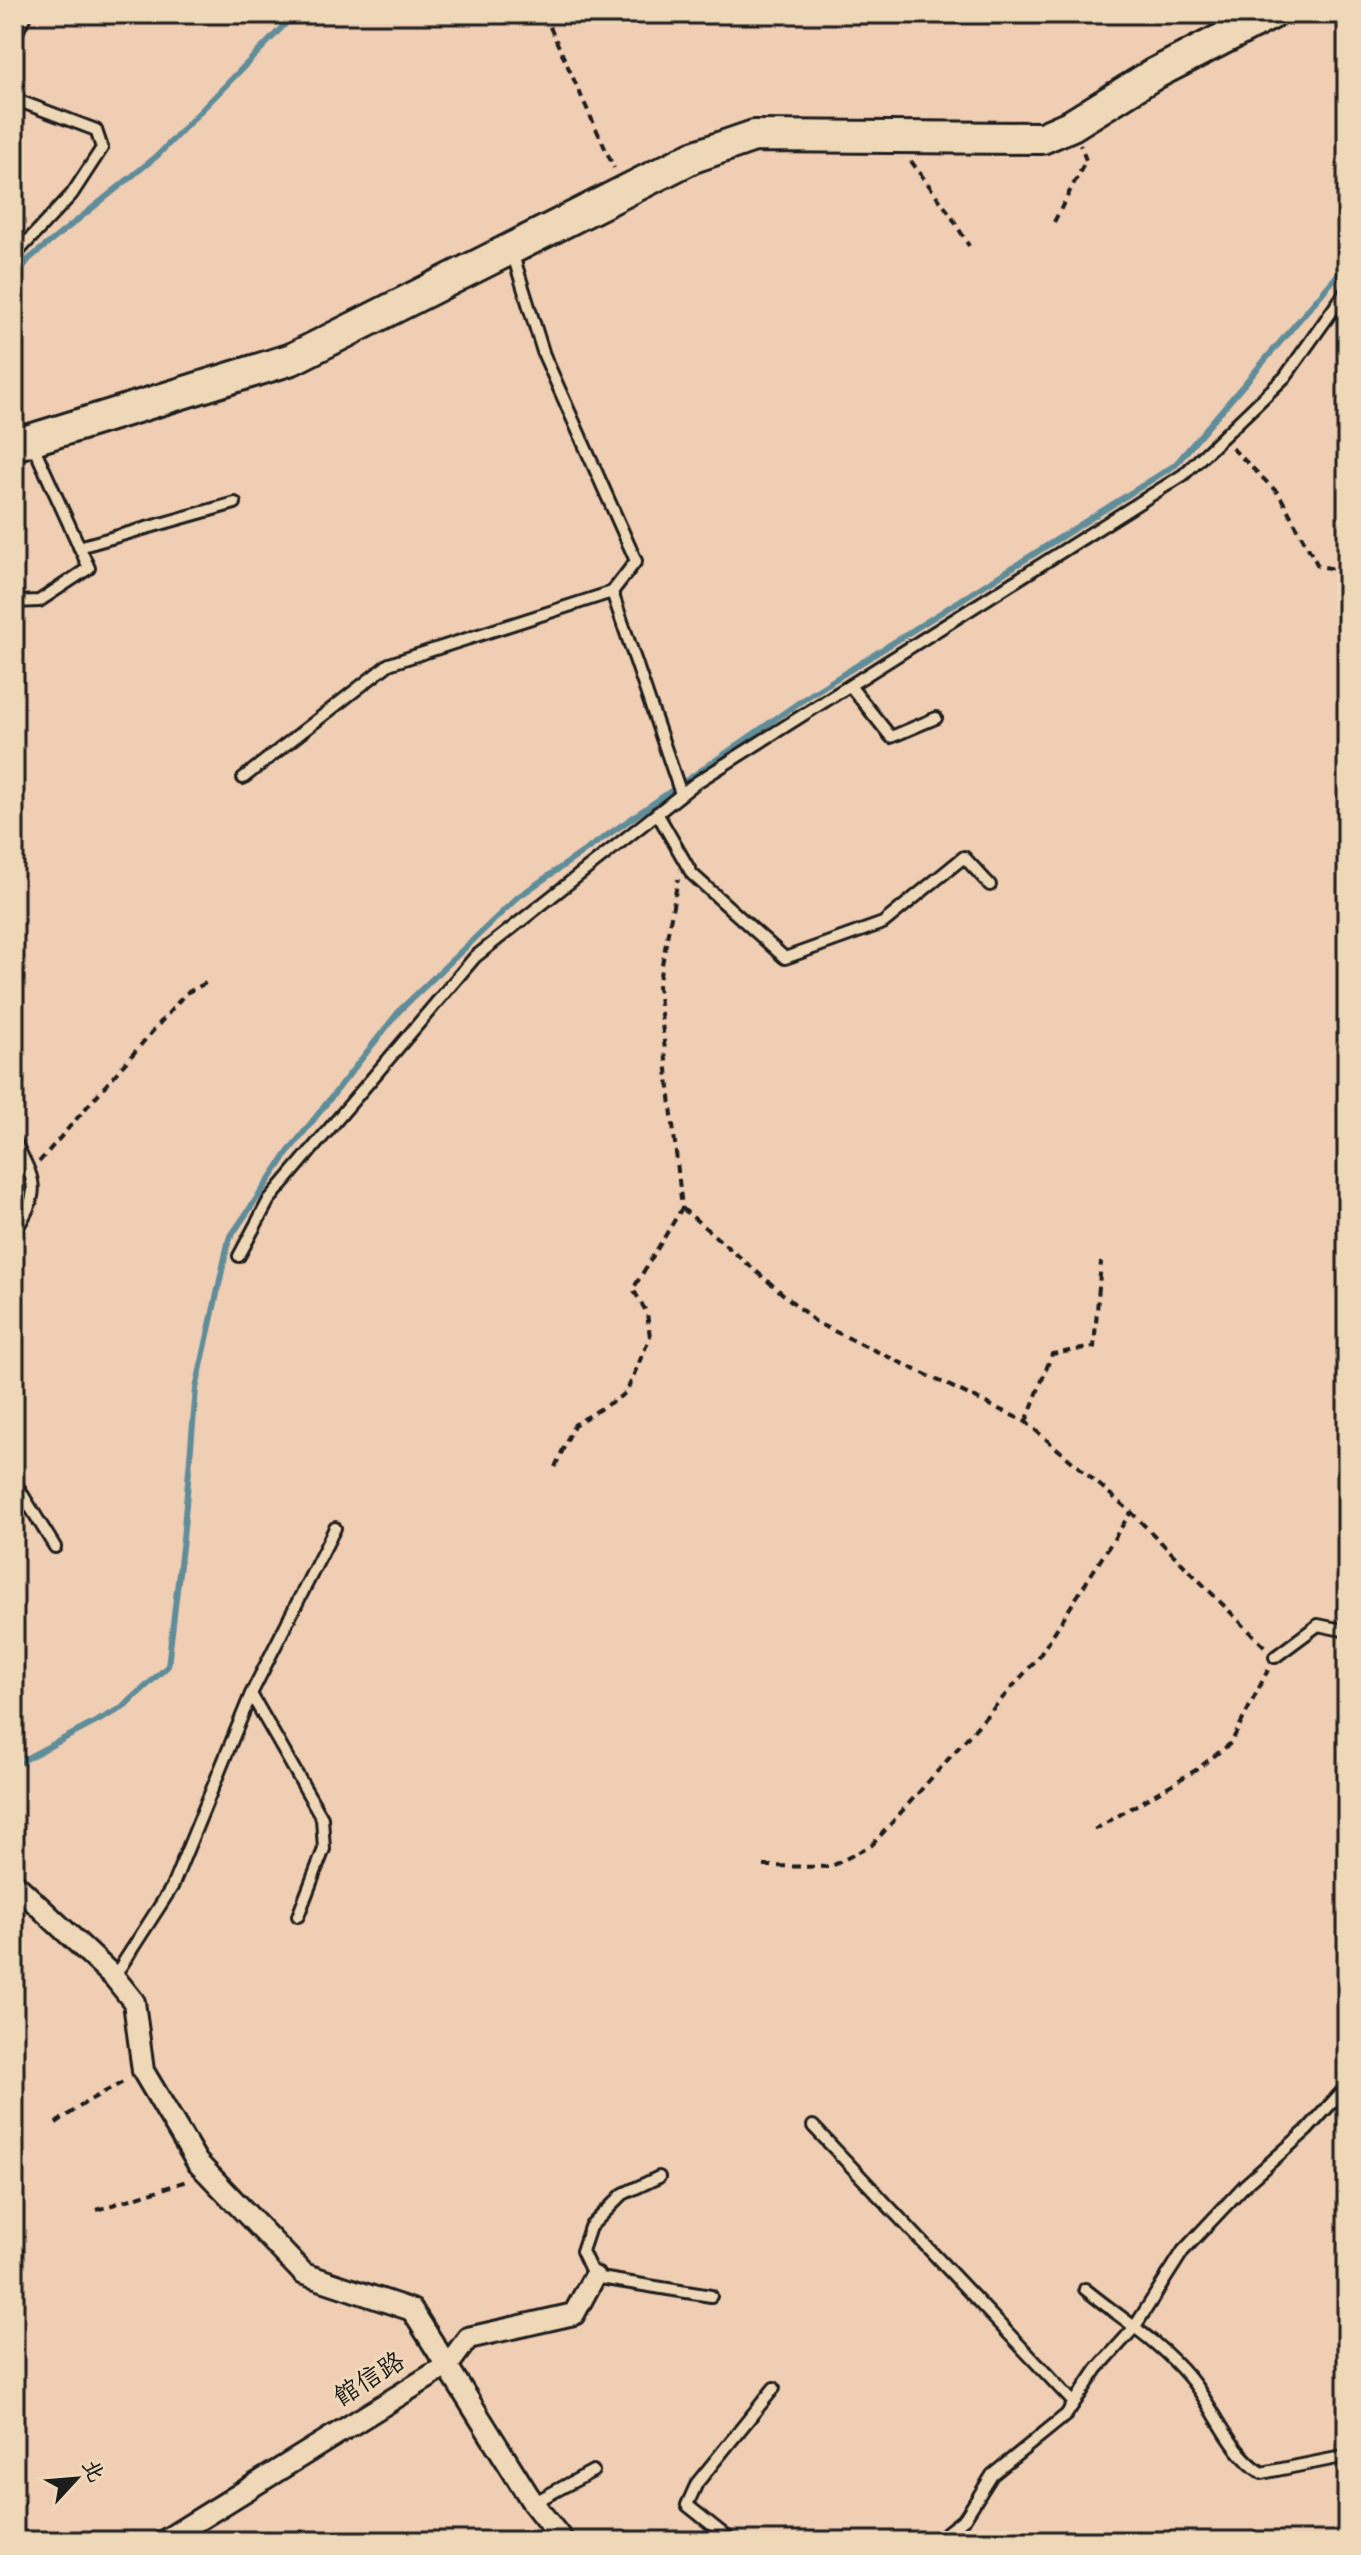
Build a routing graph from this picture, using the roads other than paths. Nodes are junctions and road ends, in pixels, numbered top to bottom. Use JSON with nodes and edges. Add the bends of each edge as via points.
{"nodes":[{"id":1,"x":26,"y":14,"type":"edge"},
{"id":2,"x":1271,"y":14,"type":"edge"},
{"id":3,"x":14,"y":38,"type":"edge"},
{"id":4,"x":14,"y":99,"type":"edge"},
{"id":5,"x":512,"y":250,"type":"junction"},
{"id":6,"x":14,"y":256,"type":"edge"},
{"id":7,"x":1347,"y":290,"type":"edge"},
{"id":8,"x":22,"y":442,"type":"edge"},
{"id":9,"x":235,"y":503,"type":"dead end"},
{"id":10,"x":79,"y":547,"type":"junction"},
{"id":11,"x":612,"y":592,"type":"junction"},
{"id":12,"x":14,"y":602,"type":"edge"},
{"id":13,"x":851,"y":687,"type":"junction"},
{"id":14,"x":936,"y":718,"type":"dead end"},
{"id":15,"x":243,"y":778,"type":"dead end"},
{"id":16,"x":681,"y":794,"type":"junction"},
{"id":17,"x":657,"y":813,"type":"junction"},
{"id":18,"x":990,"y":885,"type":"dead end"},
{"id":19,"x":14,"y":1140,"type":"edge"},
{"id":20,"x":14,"y":1233,"type":"edge"},
{"id":21,"x":239,"y":1256,"type":"dead end"},
{"id":22,"x":14,"y":1481,"type":"edge"},
{"id":23,"x":335,"y":1528,"type":"dead end"},
{"id":24,"x":55,"y":1547,"type":"dead end"},
{"id":25,"x":1347,"y":1631,"type":"edge"},
{"id":26,"x":1275,"y":1657,"type":"road end"},
{"id":27,"x":251,"y":1694,"type":"junction"},
{"id":28,"x":14,"y":1883,"type":"edge"},
{"id":29,"x":298,"y":1916,"type":"dead end"},
{"id":30,"x":114,"y":1977,"type":"junction"},
{"id":31,"x":1347,"y":2086,"type":"edge"},
{"id":32,"x":813,"y":2126,"type":"dead end"},
{"id":33,"x":659,"y":2177,"type":"dead end"},
{"id":34,"x":594,"y":2277,"type":"junction"},
{"id":35,"x":1085,"y":2289,"type":"dead end"},
{"id":36,"x":711,"y":2296,"type":"dead end"},
{"id":37,"x":1134,"y":2328,"type":"junction"},
{"id":38,"x":448,"y":2365,"type":"junction"},
{"id":39,"x":774,"y":2388,"type":"dead end"},
{"id":40,"x":1074,"y":2403,"type":"junction"},
{"id":41,"x":1347,"y":2456,"type":"edge"},
{"id":42,"x":593,"y":2471,"type":"dead end"},
{"id":43,"x":533,"y":2503,"type":"junction"},
{"id":44,"x":164,"y":2541,"type":"edge"},
{"id":45,"x":563,"y":2541,"type":"edge"},
{"id":46,"x":732,"y":2541,"type":"edge"},
{"id":47,"x":936,"y":2541,"type":"edge"}],
"edges":[{"from":1,"to":3,"type":"lane"},
{"from":2,"to":5,"type":"street","via":[[1042,138],[754,136],[693,157]]},
{"from":4,"to":6,"type":"lane","via":[[96,130],[102,148],[72,194]]},
{"from":5,"to":8,"type":"street","via":[[292,359]]},
{"from":5,"to":11,"type":"lane","via":[[544,355],[636,561]]},
{"from":7,"to":13,"type":"lane","via":[[1285,377],[1183,475]]},
{"from":8,"to":10,"type":"lane"},
{"from":9,"to":10,"type":"lane"},
{"from":10,"to":12,"type":"lane","via":[[89,568],[39,601]]},
{"from":11,"to":15,"type":"lane","via":[[389,664]]},
{"from":11,"to":16,"type":"lane"},
{"from":13,"to":14,"type":"lane","via":[[891,737]]},
{"from":13,"to":16,"type":"lane"},
{"from":16,"to":17,"type":"lane"},
{"from":17,"to":18,"type":"lane","via":[[692,874],[785,958],[883,923],[964,857]]},
{"from":17,"to":21,"type":"lane","via":[[475,957],[269,1200]]},
{"from":19,"to":20,"type":"lane","via":[[35,1183],[30,1208]]},
{"from":22,"to":24,"type":"lane"},
{"from":23,"to":27,"type":"lane"},
{"from":25,"to":26,"type":"lane","via":[[1318,1625]]},
{"from":27,"to":29,"type":"lane","via":[[322,1818],[324,1849]]},
{"from":27,"to":30,"type":"lane","via":[[172,1887]]},
{"from":28,"to":30,"type":"street"},
{"from":30,"to":38,"type":"street","via":[[134,2002],[143,2071],[197,2162],[304,2274],[412,2310]]},
{"from":31,"to":37,"type":"lane","via":[[1183,2251]]},
{"from":32,"to":40,"type":"lane"},
{"from":33,"to":34,"type":"lane","via":[[623,2194],[590,2227],[582,2251]]},
{"from":34,"to":36,"type":"lane"},
{"from":34,"to":38,"type":"street","name":"館信路","via":[[574,2314],[468,2338]]},
{"from":35,"to":37,"type":"lane"},
{"from":37,"to":40,"type":"lane"},
{"from":37,"to":41,"type":"lane","via":[[1182,2369],[1244,2461],[1262,2473]]},
{"from":38,"to":43,"type":"street"},
{"from":38,"to":44,"type":"street","name":"館信路"},
{"from":39,"to":46,"type":"lane","via":[[697,2483],[687,2505]]},
{"from":40,"to":47,"type":"lane","via":[[992,2475],[965,2518]]},
{"from":42,"to":43,"type":"lane"},
{"from":43,"to":45,"type":"street"}]}
